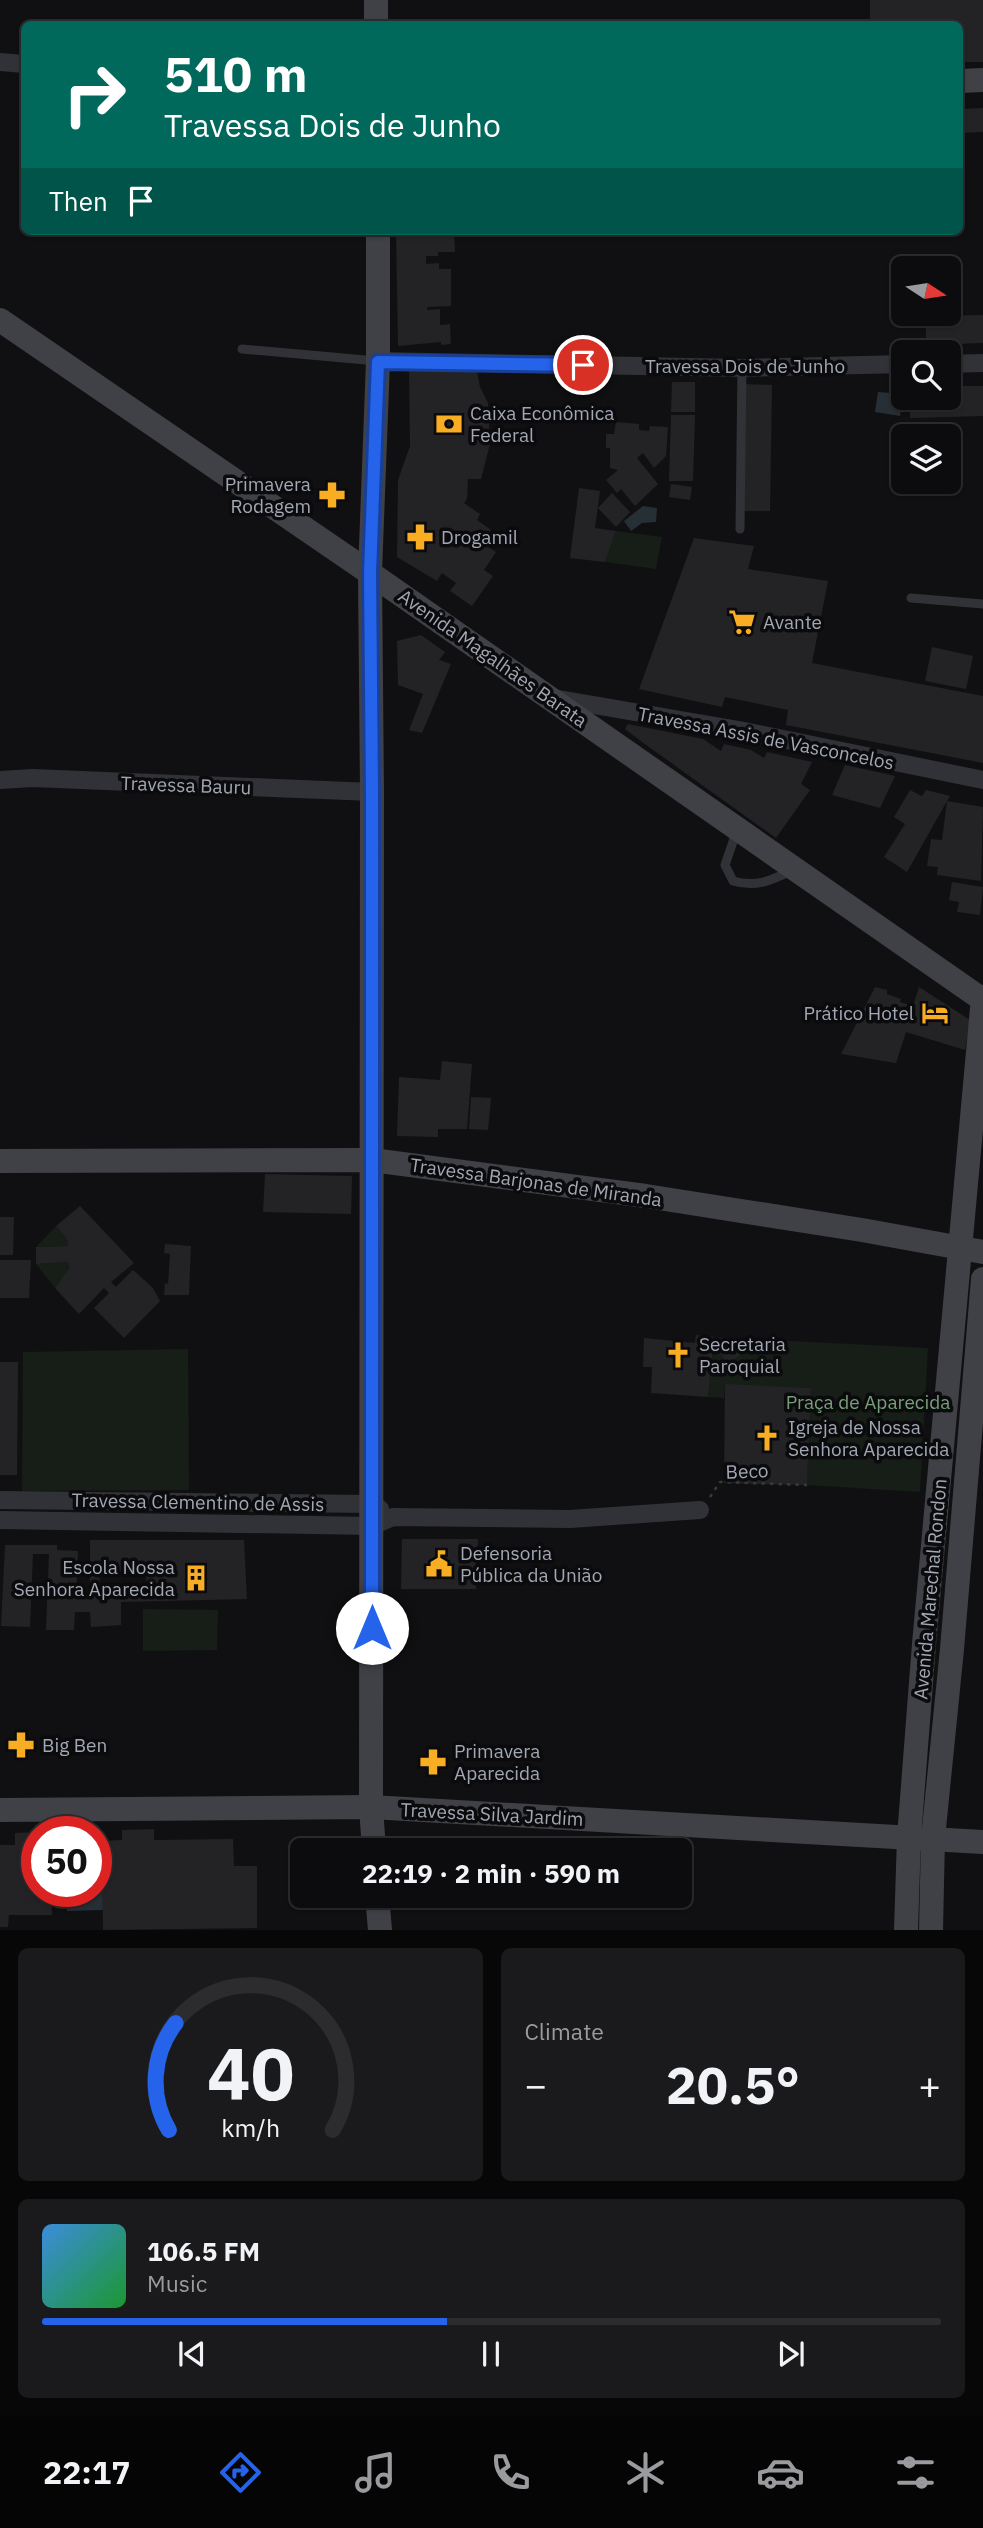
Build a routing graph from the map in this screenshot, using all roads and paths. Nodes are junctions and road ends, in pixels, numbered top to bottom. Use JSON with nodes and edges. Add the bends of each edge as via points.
{"nodes":[{"id":1,"x":376,"y":0,"type":"edge"},
{"id":2,"x":376,"y":21,"type":"edge"},
{"id":3,"x":0,"y":62,"type":"edge"},
{"id":4,"x":21,"y":64,"type":"edge"},
{"id":5,"x":983,"y":80,"type":"edge"},
{"id":6,"x":963,"y":81,"type":"edge"},
{"id":7,"x":378,"y":235,"type":"edge"},
{"id":8,"x":0,"y":320,"type":"edge"},
{"id":9,"x":242,"y":349,"type":"dead end"},
{"id":10,"x":378,"y":362,"type":"junction"},
{"id":11,"x":961,"y":363,"type":"edge"},
{"id":12,"x":983,"y":363,"type":"edge"},
{"id":13,"x":891,"y":364,"type":"edge"},
{"id":14,"x":742,"y":368,"type":"junction"},
{"id":15,"x":740,"y":529,"type":"dead end"},
{"id":16,"x":370,"y":573,"type":"junction"},
{"id":17,"x":911,"y":598,"type":"dead end"},
{"id":18,"x":983,"y":604,"type":"edge"},
{"id":19,"x":550,"y":698,"type":"junction"},
{"id":20,"x":0,"y":780,"type":"edge"},
{"id":21,"x":983,"y":780,"type":"edge"},
{"id":22,"x":372,"y":792,"type":"junction"},
{"id":23,"x":738,"y":828,"type":"junction"},
{"id":24,"x":795,"y":869,"type":"junction"},
{"id":25,"x":983,"y":999,"type":"edge"},
{"id":26,"x":372,"y":1160,"type":"junction"},
{"id":27,"x":0,"y":1161,"type":"edge"},
{"id":28,"x":972,"y":1249,"type":"edge"},
{"id":29,"x":983,"y":1279,"type":"edge"},
{"id":30,"x":951,"y":1361,"type":"junction"},
{"id":31,"x":978,"y":1362,"type":"junction"},
{"id":32,"x":807,"y":1485,"type":"dead end"},
{"id":33,"x":0,"y":1500,"type":"edge"},
{"id":34,"x":700,"y":1510,"type":"joint"},
{"id":35,"x":379,"y":1516,"type":"junction"},
{"id":36,"x":0,"y":1520,"type":"edge"},
{"id":37,"x":924,"y":1647,"type":"junction"},
{"id":38,"x":952,"y":1649,"type":"junction"},
{"id":39,"x":371,"y":1807,"type":"junction"},
{"id":40,"x":0,"y":1810,"type":"edge"},
{"id":41,"x":373,"y":1838,"type":"edge"},
{"id":42,"x":921,"y":1838,"type":"junction"},
{"id":43,"x":983,"y":1842,"type":"edge"},
{"id":44,"x":378,"y":1908,"type":"edge"},
{"id":45,"x":380,"y":1930,"type":"edge"},
{"id":46,"x":906,"y":1930,"type":"edge"},
{"id":47,"x":931,"y":1930,"type":"edge"}],
"edges":[{"from":1,"to":2,"type":"main road"},
{"from":3,"to":4,"type":"street"},
{"from":5,"to":6,"type":"main road"},
{"from":7,"to":10,"type":"main road"},
{"from":8,"to":16,"type":"main road","name":"Avenida Magalhães Barata"},
{"from":9,"to":10,"type":"lane"},
{"from":10,"to":14,"type":"street","name":"Travessa Dois de Junho"},
{"from":10,"to":16,"type":"main road"},
{"from":11,"to":12,"type":"street"},
{"from":13,"to":14,"type":"street","name":"Travessa Dois de Junho"},
{"from":14,"to":15,"type":"lane"},
{"from":16,"to":19,"type":"main road","name":"Avenida Magalhães Barata"},
{"from":16,"to":22,"type":"main road"},
{"from":17,"to":18,"type":"lane"},
{"from":19,"to":21,"type":"street","name":"Travessa Assis de Vasconcelos","via":[[738,730]]},
{"from":19,"to":23,"type":"main road","name":"Avenida Magalhães Barata"},
{"from":20,"to":22,"type":"street","name":"Travessa Bauru"},
{"from":22,"to":26,"type":"main road"},
{"from":23,"to":24,"type":"main road","name":"Avenida Magalhães Barata"},
{"from":23,"to":24,"type":"lane","via":[[725,865],[733,881],[747,886],[768,882]]},
{"from":24,"to":25,"type":"main road","name":"Avenida Magalhães Barata"},
{"from":25,"to":28,"type":"main road","name":"Avenida Marechal Rondon"},
{"from":26,"to":27,"type":"main road","name":"Travessa Barjonas de Miranda"},
{"from":26,"to":28,"type":"main road","name":"Travessa Barjonas de Miranda","via":[[646,1196]]},
{"from":26,"to":35,"type":"main road"},
{"from":28,"to":30,"type":"main road","name":"Avenida Marechal Rondon"},
{"from":29,"to":31,"type":"main road","name":"Avenida Marechal Rondon"},
{"from":30,"to":31,"type":"main road"},
{"from":30,"to":37,"type":"main road","name":"Avenida Marechal Rondon"},
{"from":31,"to":38,"type":"main road","name":"Avenida Marechal Rondon"},
{"from":32,"to":34,"type":"path","name":"Beco","via":[[720,1482]]},
{"from":33,"to":35,"type":"street","name":"Travessa Clementino de Assis"},
{"from":34,"to":35,"type":"street","name":"Travessa Clementino de Assis","via":[[570,1519]]},
{"from":35,"to":36,"type":"street","name":"Travessa Clementino de Assis"},
{"from":35,"to":39,"type":"main road"},
{"from":37,"to":38,"type":"main road"},
{"from":37,"to":42,"type":"main road","name":"Avenida Marechal Rondon"},
{"from":38,"to":42,"type":"main road","name":"Avenida Marechal Rondon"},
{"from":39,"to":40,"type":"main road","name":"Travessa Silva Jardim"},
{"from":39,"to":41,"type":"main road"},
{"from":39,"to":42,"type":"main road","name":"Travessa Silva Jardim"},
{"from":42,"to":43,"type":"main road","name":"Travessa Silva Jardim"},
{"from":42,"to":46,"type":"main road","name":"Avenida Marechal Rondon"},
{"from":42,"to":47,"type":"main road","name":"Avenida Marechal Rondon"},
{"from":44,"to":45,"type":"main road"}]}
